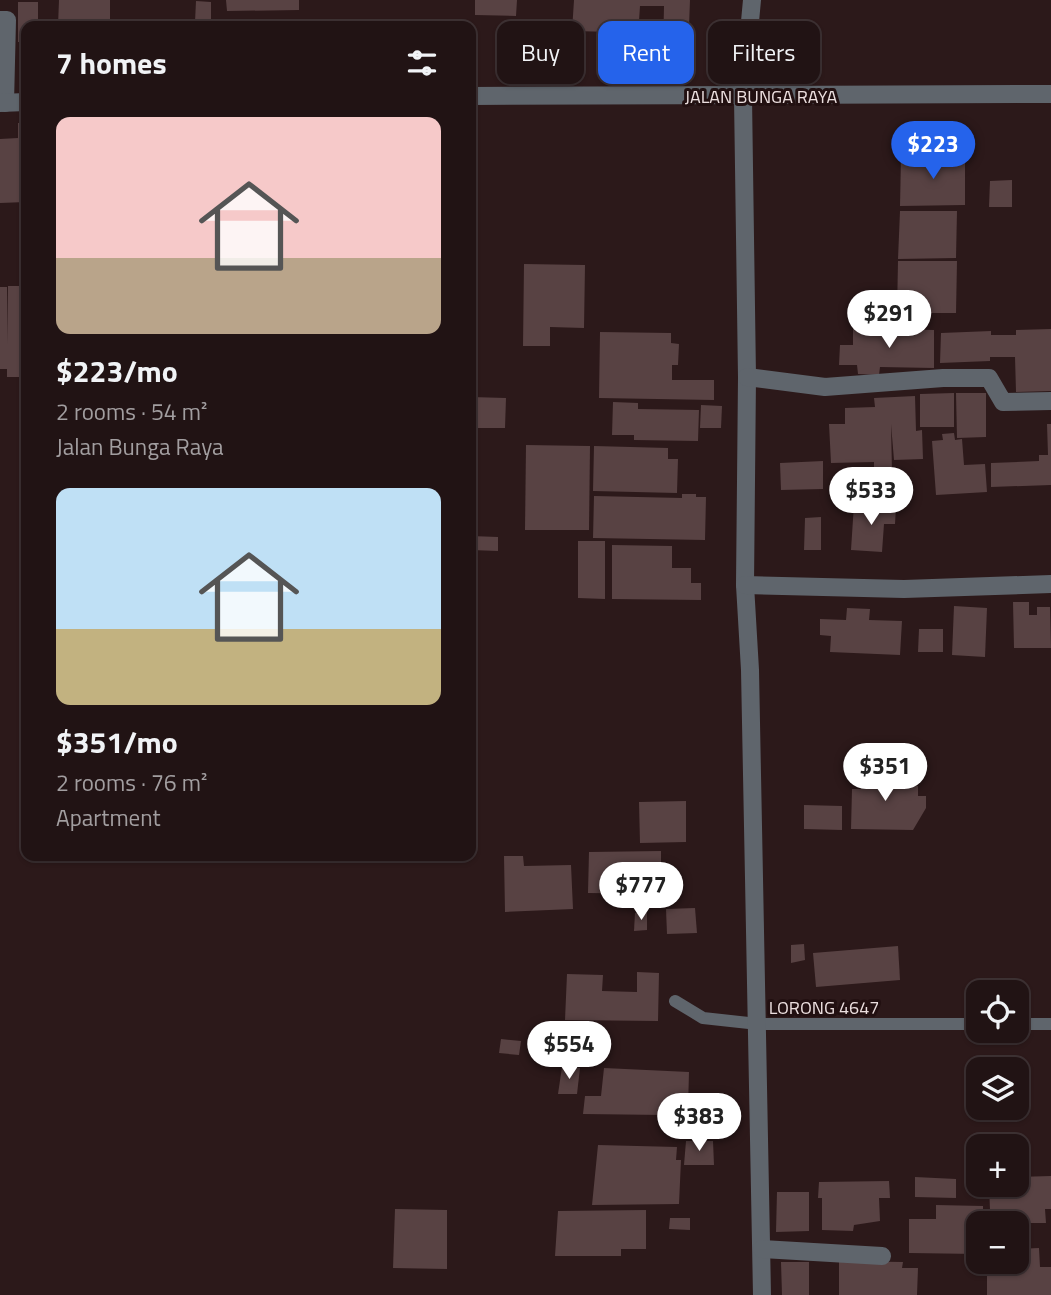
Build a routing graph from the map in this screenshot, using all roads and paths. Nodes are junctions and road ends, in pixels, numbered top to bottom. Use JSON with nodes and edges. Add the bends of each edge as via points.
{"nodes":[{"id":1,"x":752,"y":0,"type":"edge"},
{"id":2,"x":0,"y":20,"type":"edge"},
{"id":3,"x":1051,"y":86,"type":"edge"},
{"id":4,"x":1051,"y":94,"type":"edge"},
{"id":5,"x":476,"y":96,"type":"edge"},
{"id":6,"x":743,"y":97,"type":"junction"},
{"id":7,"x":21,"y":102,"type":"edge"},
{"id":8,"x":3,"y":103,"type":"edge"},
{"id":9,"x":747,"y":377,"type":"junction"},
{"id":10,"x":1051,"y":401,"type":"edge"},
{"id":11,"x":1051,"y":584,"type":"edge"},
{"id":12,"x":745,"y":585,"type":"junction"},
{"id":13,"x":675,"y":1001,"type":"dead end"},
{"id":14,"x":758,"y":1024,"type":"junction"},
{"id":15,"x":966,"y":1024,"type":"edge"},
{"id":16,"x":1029,"y":1024,"type":"edge"},
{"id":17,"x":1051,"y":1024,"type":"edge"},
{"id":18,"x":762,"y":1250,"type":"junction"},
{"id":19,"x":882,"y":1256,"type":"dead end"},
{"id":20,"x":762,"y":1295,"type":"edge"}],
"edges":[{"from":1,"to":6,"type":"street"},
{"from":2,"to":8,"type":"street","via":[[7,20]]},
{"from":3,"to":4,"type":"street"},
{"from":4,"to":6,"type":"street","name":"JALAN BUNGA RAYA"},
{"from":5,"to":6,"type":"street","name":"JALAN BUNGA RAYA"},
{"from":6,"to":9,"type":"street"},
{"from":7,"to":8,"type":"street"},
{"from":9,"to":10,"type":"street","via":[[825,387],[989,378],[1003,402]]},
{"from":9,"to":12,"type":"street"},
{"from":11,"to":12,"type":"street","via":[[904,589]]},
{"from":12,"to":14,"type":"street"},
{"from":13,"to":14,"type":"lane","name":"LORONG 4647","via":[[703,1018]]},
{"from":14,"to":15,"type":"lane","name":"LORONG 4647"},
{"from":14,"to":18,"type":"street"},
{"from":16,"to":17,"type":"lane"},
{"from":18,"to":19,"type":"street"},
{"from":18,"to":20,"type":"street"}]}
